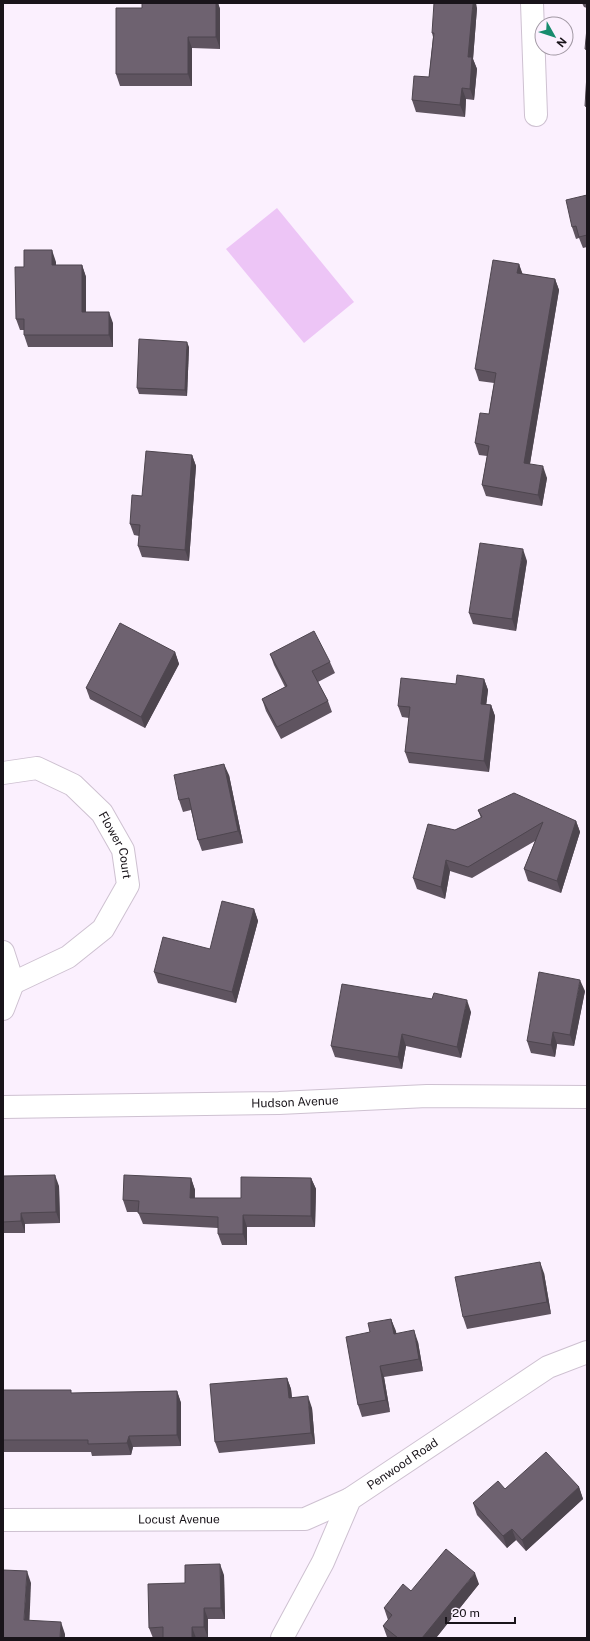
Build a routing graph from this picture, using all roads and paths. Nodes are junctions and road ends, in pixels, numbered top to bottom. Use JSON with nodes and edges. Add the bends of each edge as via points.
{"nodes":[{"id":1,"x":532,"y":3,"type":"edge"},
{"id":2,"x":536,"y":115,"type":"dead end"},
{"id":3,"x":3,"y":773,"type":"edge"},
{"id":4,"x":3,"y":952,"type":"edge"},
{"id":5,"x":13,"y":983,"type":"junction"},
{"id":6,"x":3,"y":1009,"type":"edge"},
{"id":7,"x":587,"y":1097,"type":"edge"},
{"id":8,"x":3,"y":1107,"type":"edge"},
{"id":9,"x":587,"y":1352,"type":"edge"},
{"id":10,"x":350,"y":1499,"type":"junction"},
{"id":11,"x":3,"y":1520,"type":"edge"},
{"id":12,"x":282,"y":1638,"type":"edge"}],
"edges":[{"from":1,"to":2,"type":"street"},
{"from":3,"to":5,"type":"street","name":"Flower Court","via":[[37,768],[73,785],[102,813],[123,850],[128,885],[103,929],[68,957]]},
{"from":4,"to":5,"type":"street"},
{"from":5,"to":6,"type":"street"},
{"from":7,"to":8,"type":"street","name":"Hudson Avenue","via":[[427,1096],[279,1103]]},
{"from":9,"to":10,"type":"street","name":"Penwood Road","via":[[548,1366]]},
{"from":10,"to":11,"type":"street","name":"Locust Avenue","via":[[305,1519]]},
{"from":10,"to":12,"type":"street","via":[[323,1562]]}]}
